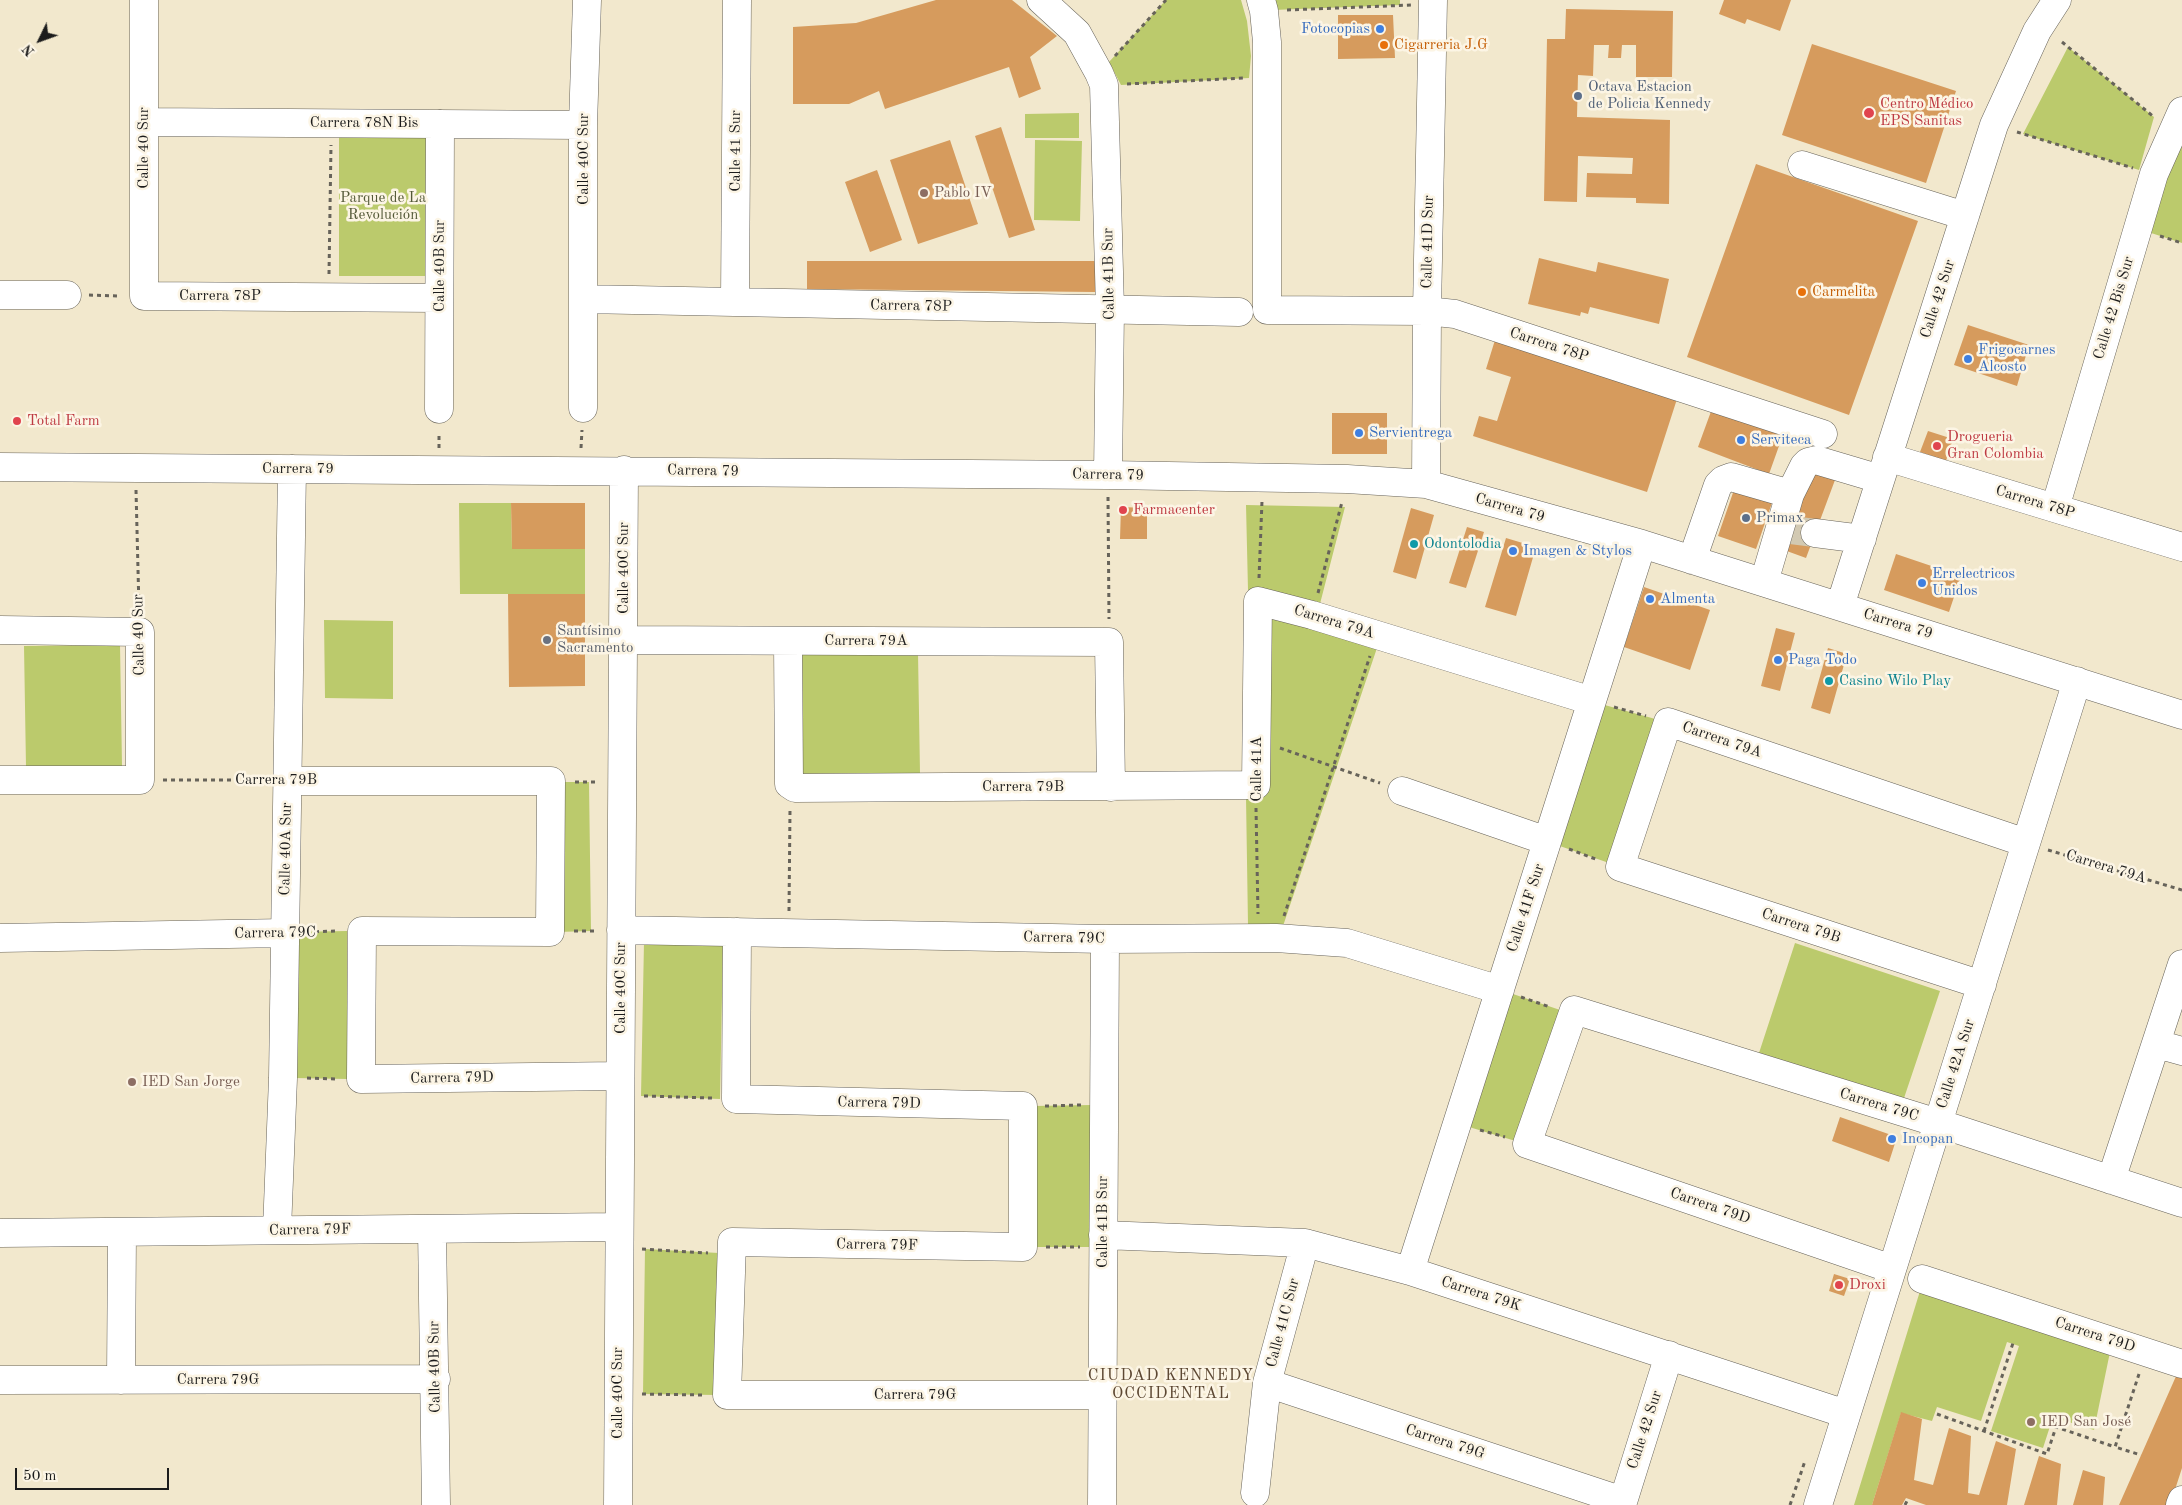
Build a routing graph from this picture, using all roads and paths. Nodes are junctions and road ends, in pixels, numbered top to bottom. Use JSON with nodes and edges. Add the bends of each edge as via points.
{"nodes":[{"id":1,"x":144,"y":0,"type":"edge"},
{"id":2,"x":587,"y":0,"type":"edge"},
{"id":3,"x":737,"y":0,"type":"edge"},
{"id":4,"x":1041,"y":0,"type":"edge"},
{"id":5,"x":1166,"y":0,"type":"edge"},
{"id":6,"x":2056,"y":0,"type":"edge"},
{"id":7,"x":1433,"y":2,"type":"edge"},
{"id":8,"x":1263,"y":5,"type":"edge"},
{"id":9,"x":2062,"y":42,"type":"dead end"},
{"id":10,"x":1267,"y":77,"type":"junction"},
{"id":11,"x":1101,"y":79,"type":"junction"},
{"id":12,"x":144,"y":122,"type":"junction"},
{"id":13,"x":2177,"y":122,"type":"edge"},
{"id":14,"x":331,"y":123,"type":"junction"},
{"id":15,"x":440,"y":124,"type":"junction"},
{"id":16,"x":584,"y":125,"type":"junction"},
{"id":17,"x":2016,"y":132,"type":"dead end"},
{"id":18,"x":1802,"y":165,"type":"dead end"},
{"id":19,"x":2154,"y":174,"type":"junction"},
{"id":20,"x":1965,"y":216,"type":"junction"},
{"id":21,"x":0,"y":295,"type":"edge"},
{"id":22,"x":67,"y":295,"type":"joint"},
{"id":23,"x":144,"y":296,"type":"junction"},
{"id":24,"x":328,"y":297,"type":"junction"},
{"id":25,"x":440,"y":298,"type":"junction"},
{"id":26,"x":583,"y":299,"type":"junction"},
{"id":27,"x":735,"y":302,"type":"junction"},
{"id":28,"x":1110,"y":310,"type":"junction"},
{"id":29,"x":1427,"y":311,"type":"junction"},
{"id":30,"x":1239,"y":312,"type":"dead end"},
{"id":31,"x":583,"y":408,"type":"dead end"},
{"id":32,"x":439,"y":409,"type":"dead end"},
{"id":33,"x":1823,"y":434,"type":"dead end"},
{"id":34,"x":0,"y":467,"type":"edge"},
{"id":35,"x":292,"y":468,"type":"junction"},
{"id":36,"x":1884,"y":468,"type":"junction"},
{"id":37,"x":624,"y":470,"type":"junction"},
{"id":38,"x":1426,"y":484,"type":"junction"},
{"id":39,"x":1108,"y":485,"type":"junction"},
{"id":40,"x":136,"y":489,"type":"dead end"},
{"id":41,"x":1790,"y":494,"type":"junction"},
{"id":42,"x":1262,"y":495,"type":"dead end"},
{"id":43,"x":1342,"y":498,"type":"dead end"},
{"id":44,"x":2055,"y":508,"type":"junction"},
{"id":45,"x":1795,"y":531,"type":"junction"},
{"id":46,"x":1862,"y":539,"type":"junction"},
{"id":47,"x":1642,"y":544,"type":"junction"},
{"id":48,"x":2182,"y":547,"type":"edge"},
{"id":49,"x":1692,"y":560,"type":"junction"},
{"id":50,"x":1764,"y":582,"type":"junction"},
{"id":51,"x":1258,"y":601,"type":"junction"},
{"id":52,"x":1840,"y":606,"type":"junction"},
{"id":53,"x":1312,"y":615,"type":"junction"},
{"id":54,"x":0,"y":630,"type":"edge"},
{"id":55,"x":140,"y":632,"type":"junction"},
{"id":56,"x":1377,"y":635,"type":"junction"},
{"id":57,"x":623,"y":640,"type":"junction"},
{"id":58,"x":788,"y":640,"type":"junction"},
{"id":59,"x":1109,"y":642,"type":"junction"},
{"id":60,"x":2077,"y":681,"type":"junction"},
{"id":61,"x":1592,"y":701,"type":"junction"},
{"id":62,"x":2182,"y":715,"type":"edge"},
{"id":63,"x":1668,"y":722,"type":"junction"},
{"id":64,"x":1257,"y":740,"type":"junction"},
{"id":65,"x":1333,"y":766,"type":"junction"},
{"id":66,"x":0,"y":780,"type":"edge"},
{"id":67,"x":140,"y":780,"type":"junction"},
{"id":68,"x":287,"y":780,"type":"junction"},
{"id":69,"x":1256,"y":785,"type":"junction"},
{"id":70,"x":791,"y":787,"type":"junction"},
{"id":71,"x":1111,"y":787,"type":"junction"},
{"id":72,"x":1402,"y":791,"type":"joint"},
{"id":73,"x":1547,"y":842,"type":"junction"},
{"id":74,"x":2026,"y":844,"type":"junction"},
{"id":75,"x":1620,"y":867,"type":"junction"},
{"id":76,"x":2182,"y":890,"type":"edge"},
{"id":77,"x":621,"y":930,"type":"junction"},
{"id":78,"x":362,"y":931,"type":"junction"},
{"id":79,"x":285,"y":932,"type":"junction"},
{"id":80,"x":737,"y":932,"type":"junction"},
{"id":81,"x":789,"y":935,"type":"junction"},
{"id":82,"x":1267,"y":937,"type":"junction"},
{"id":83,"x":0,"y":938,"type":"edge"},
{"id":84,"x":1105,"y":939,"type":"junction"},
{"id":85,"x":2182,"y":964,"type":"edge"},
{"id":86,"x":1982,"y":984,"type":"junction"},
{"id":87,"x":1500,"y":990,"type":"junction"},
{"id":88,"x":1573,"y":1012,"type":"junction"},
{"id":89,"x":2170,"y":1048,"type":"edge"},
{"id":90,"x":620,"y":1076,"type":"junction"},
{"id":91,"x":283,"y":1078,"type":"junction"},
{"id":92,"x":361,"y":1079,"type":"junction"},
{"id":93,"x":642,"y":1096,"type":"dead end"},
{"id":94,"x":736,"y":1099,"type":"junction"},
{"id":95,"x":1104,"y":1105,"type":"junction"},
{"id":96,"x":1023,"y":1106,"type":"junction"},
{"id":97,"x":1457,"y":1123,"type":"junction"},
{"id":98,"x":1938,"y":1123,"type":"junction"},
{"id":99,"x":1527,"y":1144,"type":"junction"},
{"id":100,"x":2111,"y":1180,"type":"junction"},
{"id":101,"x":2182,"y":1203,"type":"edge"},
{"id":102,"x":619,"y":1227,"type":"junction"},
{"id":103,"x":432,"y":1229,"type":"junction"},
{"id":104,"x":277,"y":1230,"type":"junction"},
{"id":105,"x":122,"y":1232,"type":"junction"},
{"id":106,"x":0,"y":1233,"type":"edge"},
{"id":107,"x":1103,"y":1241,"type":"junction"},
{"id":108,"x":1305,"y":1243,"type":"junction"},
{"id":109,"x":1023,"y":1247,"type":"junction"},
{"id":110,"x":635,"y":1248,"type":"dead end"},
{"id":111,"x":732,"y":1248,"type":"junction"},
{"id":112,"x":1892,"y":1269,"type":"junction"},
{"id":113,"x":1410,"y":1271,"type":"junction"},
{"id":114,"x":1922,"y":1279,"type":"dead end"},
{"id":115,"x":2013,"y":1343,"type":"dead end"},
{"id":116,"x":1669,"y":1356,"type":"junction"},
{"id":117,"x":2182,"y":1364,"type":"edge"},
{"id":118,"x":2140,"y":1372,"type":"dead end"},
{"id":119,"x":436,"y":1379,"type":"junction"},
{"id":120,"x":0,"y":1380,"type":"edge"},
{"id":121,"x":121,"y":1380,"type":"junction"},
{"id":122,"x":1267,"y":1383,"type":"junction"},
{"id":123,"x":643,"y":1394,"type":"dead end"},
{"id":124,"x":727,"y":1395,"type":"junction"},
{"id":125,"x":1103,"y":1395,"type":"junction"},
{"id":126,"x":1846,"y":1414,"type":"junction"},
{"id":127,"x":1937,"y":1414,"type":"dead end"},
{"id":128,"x":1984,"y":1431,"type":"junction"},
{"id":129,"x":2115,"y":1447,"type":"junction"},
{"id":130,"x":2141,"y":1455,"type":"dead end"},
{"id":131,"x":1255,"y":1493,"type":"dead end"},
{"id":132,"x":1908,"y":1499,"type":"dead end"},
{"id":133,"x":2182,"y":1500,"type":"edge"},
{"id":134,"x":1622,"y":1503,"type":"edge"},
{"id":135,"x":436,"y":1505,"type":"edge"},
{"id":136,"x":618,"y":1505,"type":"edge"},
{"id":137,"x":1102,"y":1505,"type":"edge"},
{"id":138,"x":1818,"y":1505,"type":"edge"},
{"id":139,"x":1904,"y":1505,"type":"edge"},
{"id":140,"x":2180,"y":1505,"type":"edge"}],
"edges":[{"from":1,"to":12,"type":"street","name":"Calle 40 Sur"},
{"from":2,"to":16,"type":"street","name":"Calle 40C Sur"},
{"from":3,"to":27,"type":"street","name":"Calle 41 Sur"},
{"from":4,"to":11,"type":"street","via":[[1077,33]]},
{"from":5,"to":11,"type":"path"},
{"from":6,"to":20,"type":"street","name":"Calle 42 Sur","via":[[2006,95]]},
{"from":7,"to":8,"type":"path"},
{"from":7,"to":29,"type":"street","name":"Calle 41D Sur"},
{"from":8,"to":10,"type":"street"},
{"from":9,"to":13,"type":"path"},
{"from":10,"to":11,"type":"path"},
{"from":10,"to":29,"type":"street","name":"Carrera 78P","via":[[1267,310]]},
{"from":11,"to":28,"type":"street","name":"Calle 41B Sur"},
{"from":12,"to":14,"type":"street","name":"Carrera 78N Bis"},
{"from":12,"to":23,"type":"street","name":"Calle 40 Sur"},
{"from":13,"to":19,"type":"street","name":"Calle 42 Bis Sur"},
{"from":14,"to":15,"type":"street","name":"Carrera 78N Bis"},
{"from":14,"to":24,"type":"path"},
{"from":15,"to":16,"type":"street","name":"Carrera 78N Bis"},
{"from":15,"to":25,"type":"street","name":"Calle 40B Sur"},
{"from":16,"to":26,"type":"street","name":"Calle 40C Sur"},
{"from":17,"to":19,"type":"path"},
{"from":18,"to":20,"type":"street"},
{"from":19,"to":44,"type":"street","name":"Calle 42 Bis Sur"},
{"from":20,"to":36,"type":"street","name":"Calle 42 Sur"},
{"from":21,"to":22,"type":"street"},
{"from":22,"to":23,"type":"path"},
{"from":23,"to":24,"type":"street","name":"Carrera 78P"},
{"from":24,"to":25,"type":"street","name":"Carrera 78P"},
{"from":25,"to":32,"type":"street","name":"Calle 40B Sur"},
{"from":26,"to":27,"type":"street","name":"Carrera 78P"},
{"from":26,"to":31,"type":"street","name":"Calle 40C Sur"},
{"from":27,"to":28,"type":"street","name":"Carrera 78P"},
{"from":28,"to":30,"type":"street","name":"Carrera 78P"},
{"from":28,"to":39,"type":"street","name":"Calle 41B Sur"},
{"from":29,"to":33,"type":"street","name":"Carrera 78P","via":[[1455,314]]},
{"from":29,"to":38,"type":"street","name":"Calle 41D Sur"},
{"from":34,"to":35,"type":"street","name":"Carrera 79"},
{"from":35,"to":37,"type":"street","name":"Carrera 79"},
{"from":35,"to":68,"type":"street","name":"Calle 40A Sur"},
{"from":36,"to":41,"type":"street","name":"Carrera 78P","via":[[1816,460],[1804,466]]},
{"from":36,"to":44,"type":"street","name":"Carrera 78P"},
{"from":36,"to":46,"type":"street","name":"Calle 42 Sur"},
{"from":37,"to":39,"type":"street","name":"Carrera 79"},
{"from":37,"to":57,"type":"street","name":"Calle 40C Sur"},
{"from":38,"to":39,"type":"street","name":"Carrera 79","via":[[1347,479]]},
{"from":38,"to":47,"type":"street","name":"Carrera 79"},
{"from":39,"to":59,"type":"path"},
{"from":40,"to":55,"type":"path","name":"Calle 40 Sur"},
{"from":41,"to":45,"type":"street","name":"Carrera 78P"},
{"from":41,"to":49,"type":"street","via":[[1731,477],[1722,480]]},
{"from":42,"to":51,"type":"path"},
{"from":43,"to":53,"type":"path"},
{"from":44,"to":48,"type":"street","name":"Carrera 78P"},
{"from":45,"to":46,"type":"street"},
{"from":45,"to":50,"type":"street","name":"Carrera 78P"},
{"from":46,"to":52,"type":"street","name":"Calle 42 Sur"},
{"from":47,"to":49,"type":"street","name":"Carrera 79"},
{"from":47,"to":61,"type":"street","name":"Calle 41F Sur"},
{"from":49,"to":50,"type":"street","name":"Carrera 79"},
{"from":50,"to":52,"type":"street","name":"Carrera 79"},
{"from":51,"to":53,"type":"street","name":"Carrera 79A"},
{"from":51,"to":64,"type":"street","name":"Calle 41A"},
{"from":52,"to":60,"type":"street","name":"Carrera 79"},
{"from":53,"to":56,"type":"street","name":"Carrera 79A"},
{"from":54,"to":55,"type":"street"},
{"from":55,"to":67,"type":"street","name":"Calle 40 Sur"},
{"from":56,"to":61,"type":"street","name":"Carrera 79A"},
{"from":56,"to":65,"type":"path"},
{"from":57,"to":58,"type":"street","name":"Carrera 79A"},
{"from":57,"to":77,"type":"street","name":"Calle 40C Sur"},
{"from":58,"to":59,"type":"street","name":"Carrera 79A"},
{"from":58,"to":70,"type":"street"},
{"from":59,"to":71,"type":"street"},
{"from":60,"to":62,"type":"street","name":"Carrera 79"},
{"from":60,"to":74,"type":"street","name":"Calle 42A Sur"},
{"from":61,"to":63,"type":"path","name":"Carrera 79A"},
{"from":61,"to":73,"type":"street","name":"Calle 41F Sur"},
{"from":63,"to":74,"type":"street","name":"Carrera 79A"},
{"from":63,"to":75,"type":"street"},
{"from":64,"to":65,"type":"path"},
{"from":64,"to":69,"type":"street","name":"Calle 41A"},
{"from":65,"to":72,"type":"path"},
{"from":65,"to":82,"type":"path"},
{"from":66,"to":67,"type":"street"},
{"from":67,"to":68,"type":"path","name":"Carrera 79B"},
{"from":68,"to":78,"type":"street","name":"Carrera 79B","via":[[551,781],[550,932]]},
{"from":68,"to":79,"type":"street","name":"Calle 40A Sur"},
{"from":69,"to":71,"type":"street","name":"Carrera 79B"},
{"from":69,"to":82,"type":"path","name":"Calle 41A"},
{"from":70,"to":71,"type":"street","name":"Carrera 79B"},
{"from":70,"to":81,"type":"path"},
{"from":72,"to":73,"type":"street"},
{"from":73,"to":75,"type":"path"},
{"from":73,"to":87,"type":"street","name":"Calle 41F Sur"},
{"from":74,"to":76,"type":"path","name":"Carrera 79A"},
{"from":74,"to":86,"type":"street","name":"Calle 42A Sur"},
{"from":75,"to":86,"type":"street","name":"Carrera 79B"},
{"from":77,"to":80,"type":"street","name":"Carrera 79C"},
{"from":77,"to":90,"type":"street","name":"Calle 40C Sur"},
{"from":78,"to":79,"type":"path","name":"Carrera 79C"},
{"from":78,"to":92,"type":"street"},
{"from":79,"to":83,"type":"street","name":"Carrera 79C"},
{"from":79,"to":91,"type":"street","name":"Calle 40A Sur"},
{"from":80,"to":81,"type":"street","name":"Carrera 79C"},
{"from":80,"to":94,"type":"street"},
{"from":81,"to":84,"type":"street","name":"Carrera 79C"},
{"from":82,"to":84,"type":"street","name":"Carrera 79C"},
{"from":82,"to":87,"type":"street","name":"Carrera 79C","via":[[1347,943]]},
{"from":84,"to":95,"type":"street","name":"Calle 41B Sur"},
{"from":85,"to":89,"type":"street"},
{"from":86,"to":98,"type":"street","name":"Calle 42A Sur"},
{"from":87,"to":88,"type":"path"},
{"from":87,"to":97,"type":"street","name":"Calle 41F Sur"},
{"from":88,"to":98,"type":"street","name":"Carrera 79C"},
{"from":88,"to":99,"type":"street"},
{"from":89,"to":100,"type":"street"},
{"from":90,"to":92,"type":"street","name":"Carrera 79D"},
{"from":90,"to":102,"type":"street","name":"Calle 40C Sur"},
{"from":91,"to":92,"type":"path"},
{"from":91,"to":104,"type":"street","name":"Calle 40A Sur"},
{"from":93,"to":94,"type":"path"},
{"from":94,"to":96,"type":"street","name":"Carrera 79D"},
{"from":95,"to":96,"type":"path"},
{"from":95,"to":107,"type":"street","name":"Calle 41B Sur"},
{"from":96,"to":109,"type":"street"},
{"from":97,"to":99,"type":"path"},
{"from":97,"to":113,"type":"street","name":"Calle 41F Sur"},
{"from":98,"to":100,"type":"street","name":"Carrera 79C"},
{"from":98,"to":112,"type":"street","name":"Calle 42A Sur"},
{"from":99,"to":112,"type":"street","name":"Carrera 79D"},
{"from":100,"to":101,"type":"street","name":"Carrera 79C"},
{"from":102,"to":103,"type":"street","name":"Carrera 79F"},
{"from":102,"to":136,"type":"street","name":"Calle 40C Sur"},
{"from":103,"to":104,"type":"street","name":"Carrera 79F"},
{"from":103,"to":119,"type":"street","name":"Calle 40B Sur"},
{"from":104,"to":105,"type":"street","name":"Carrera 79F"},
{"from":105,"to":106,"type":"street","name":"Carrera 79F"},
{"from":105,"to":121,"type":"street"},
{"from":107,"to":108,"type":"street","name":"Carrera 79K"},
{"from":107,"to":109,"type":"path"},
{"from":107,"to":125,"type":"street","name":"Calle 41B Sur"},
{"from":108,"to":113,"type":"street","name":"Carrera 79K"},
{"from":108,"to":122,"type":"street","name":"Calle 41C Sur"},
{"from":109,"to":111,"type":"street","name":"Carrera 79F"},
{"from":110,"to":111,"type":"path"},
{"from":111,"to":124,"type":"street"},
{"from":112,"to":126,"type":"street","name":"Calle 42A Sur"},
{"from":113,"to":116,"type":"street","name":"Carrera 79K"},
{"from":114,"to":117,"type":"street","name":"Carrera 79D"},
{"from":115,"to":128,"type":"path"},
{"from":116,"to":126,"type":"street","name":"Carrera 79K"},
{"from":116,"to":134,"type":"street","name":"Calle 42 Sur"},
{"from":118,"to":129,"type":"path"},
{"from":119,"to":121,"type":"street","name":"Carrera 79G"},
{"from":119,"to":135,"type":"street","name":"Calle 40B Sur"},
{"from":120,"to":121,"type":"street","name":"Carrera 79G"},
{"from":122,"to":131,"type":"street","name":"Calle 41C Sur"},
{"from":122,"to":134,"type":"street","name":"Carrera 79G"},
{"from":123,"to":124,"type":"path"},
{"from":124,"to":125,"type":"street","name":"Carrera 79G"},
{"from":125,"to":137,"type":"street","name":"Calle 41B Sur"},
{"from":126,"to":138,"type":"street","name":"Calle 42A Sur"},
{"from":127,"to":128,"type":"path"},
{"from":128,"to":129,"type":"path","via":[[2047,1454],[2056,1427]]},
{"from":129,"to":130,"type":"path"},
{"from":132,"to":139,"type":"path"},
{"from":133,"to":140,"type":"street"}]}
